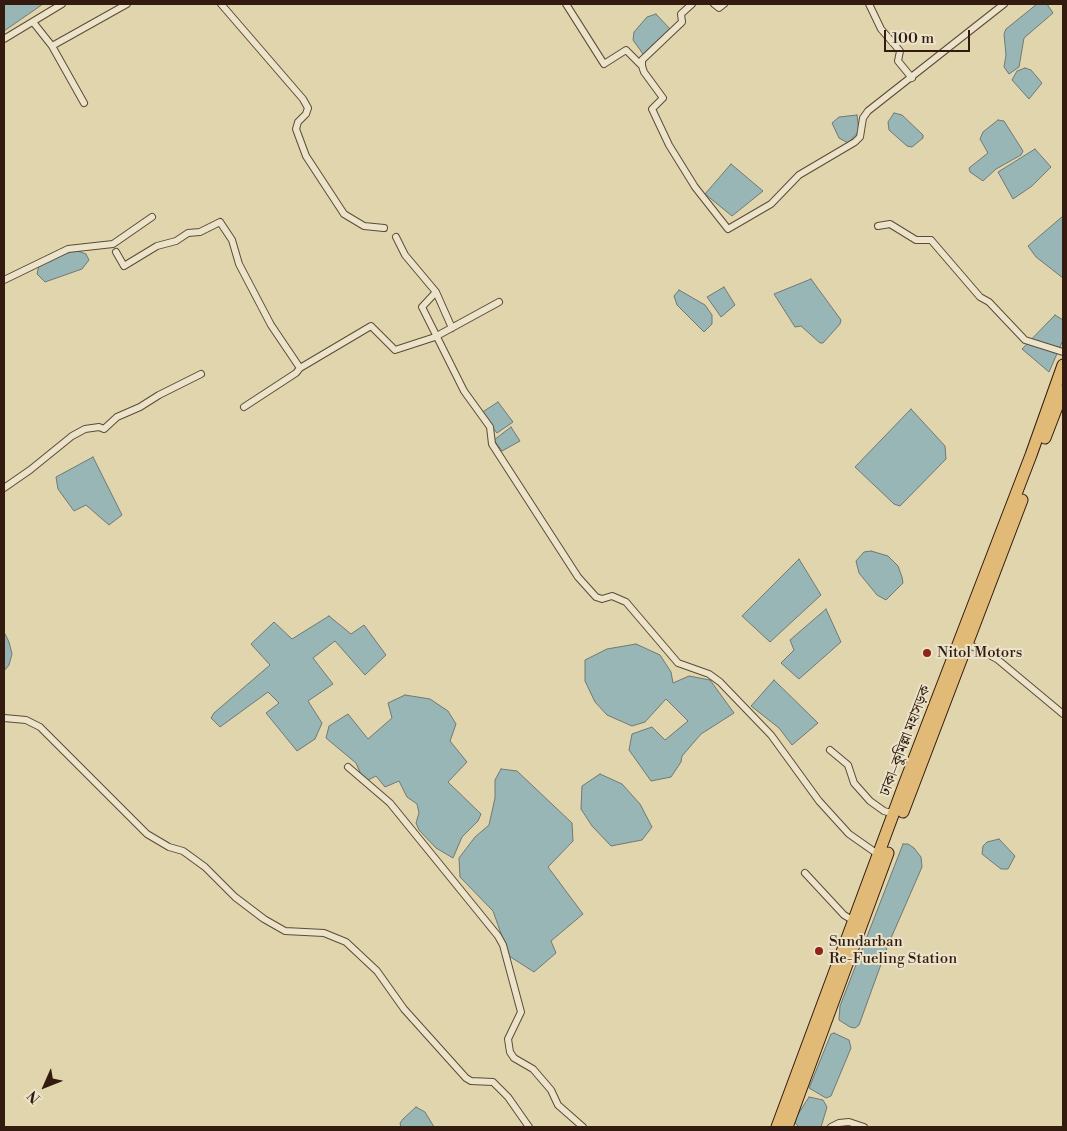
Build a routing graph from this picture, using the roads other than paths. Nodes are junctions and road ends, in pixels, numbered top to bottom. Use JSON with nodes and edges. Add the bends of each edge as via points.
{"nodes":[{"id":1,"x":62,"y":4,"type":"edge"},
{"id":2,"x":128,"y":4,"type":"edge"},
{"id":3,"x":221,"y":4,"type":"edge"},
{"id":4,"x":566,"y":4,"type":"edge"},
{"id":5,"x":692,"y":4,"type":"edge"},
{"id":6,"x":714,"y":4,"type":"edge"},
{"id":7,"x":724,"y":4,"type":"edge"},
{"id":8,"x":869,"y":4,"type":"edge"},
{"id":9,"x":1004,"y":4,"type":"edge"},
{"id":10,"x":33,"y":22,"type":"junction"},
{"id":11,"x":4,"y":39,"type":"edge"},
{"id":12,"x":52,"y":46,"type":"junction"},
{"id":13,"x":642,"y":66,"type":"junction"},
{"id":14,"x":912,"y":78,"type":"junction"},
{"id":15,"x":84,"y":103,"type":"dead end"},
{"id":16,"x":152,"y":217,"type":"dead end"},
{"id":17,"x":878,"y":226,"type":"dead end"},
{"id":18,"x":384,"y":228,"type":"dead end"},
{"id":19,"x":396,"y":237,"type":"dead end"},
{"id":20,"x":116,"y":252,"type":"dead end"},
{"id":21,"x":4,"y":280,"type":"edge"},
{"id":22,"x":436,"y":292,"type":"junction"},
{"id":23,"x":499,"y":302,"type":"dead end"},
{"id":24,"x":452,"y":328,"type":"junction"},
{"id":25,"x":435,"y":337,"type":"junction"},
{"id":26,"x":1063,"y":352,"type":"edge"},
{"id":27,"x":1063,"y":365,"type":"edge"},
{"id":28,"x":300,"y":368,"type":"junction"},
{"id":29,"x":201,"y":374,"type":"dead end"},
{"id":30,"x":1063,"y":391,"type":"edge"},
{"id":31,"x":244,"y":407,"type":"dead end"},
{"id":32,"x":4,"y":488,"type":"edge"},
{"id":33,"x":968,"y":644,"type":"junction"},
{"id":34,"x":1063,"y":714,"type":"edge"},
{"id":35,"x":4,"y":718,"type":"edge"},
{"id":36,"x":830,"y":750,"type":"dead end"},
{"id":37,"x":348,"y":767,"type":"dead end"},
{"id":38,"x":894,"y":814,"type":"junction"},
{"id":39,"x":879,"y":855,"type":"junction"},
{"id":40,"x":805,"y":873,"type":"dead end"},
{"id":41,"x":854,"y":922,"type":"junction"},
{"id":42,"x":529,"y":1127,"type":"edge"},
{"id":43,"x":584,"y":1127,"type":"edge"},
{"id":44,"x":777,"y":1127,"type":"edge"},
{"id":45,"x":787,"y":1127,"type":"edge"},
{"id":46,"x":831,"y":1127,"type":"edge"},
{"id":47,"x":864,"y":1127,"type":"edge"}],
"edges":[{"from":1,"to":10,"type":"street"},
{"from":2,"to":12,"type":"street"},
{"from":3,"to":18,"type":"street","via":[[303,99],[308,108],[296,129],[306,156],[344,214],[364,226]]},
{"from":4,"to":13,"type":"street","via":[[604,64],[626,50]]},
{"from":5,"to":13,"type":"street","via":[[681,14],[682,22],[642,60]]},
{"from":6,"to":7,"type":"street","via":[[719,8]]},
{"from":8,"to":14,"type":"street","via":[[881,29],[900,51],[898,61]]},
{"from":9,"to":14,"type":"street"},
{"from":10,"to":11,"type":"street"},
{"from":10,"to":12,"type":"street"},
{"from":12,"to":15,"type":"street"},
{"from":13,"to":14,"type":"street","via":[[663,98],[652,109],[669,145],[694,187],[728,229],[770,204],[799,176],[855,142],[862,133],[864,115]]},
{"from":16,"to":21,"type":"street","via":[[112,244],[68,249]]},
{"from":17,"to":26,"type":"street","via":[[890,224],[916,240],[931,240],[980,297],[989,302],[1025,340]]},
{"from":19,"to":22,"type":"street","via":[[405,255]]},
{"from":20,"to":28,"type":"street","via":[[124,266],[157,246],[220,222],[232,240],[240,264],[271,325]]},
{"from":22,"to":24,"type":"street"},
{"from":22,"to":25,"type":"street","via":[[422,307]]},
{"from":23,"to":24,"type":"street"},
{"from":24,"to":25,"type":"street"},
{"from":25,"to":28,"type":"street","via":[[395,350],[372,326]]},
{"from":25,"to":39,"type":"street","via":[[464,392],[490,426],[492,444],[578,577],[596,598],[612,596],[626,602],[678,663],[709,674],[720,682],[771,734],[819,801],[850,834]]},
{"from":27,"to":38,"type":"highway","name":"ঢাকা–কুমিল্লা মহাসড়ক","via":[[1032,455]]},
{"from":28,"to":31,"type":"street"},
{"from":29,"to":32,"type":"street","via":[[117,417],[104,429],[85,429],[72,436]]},
{"from":30,"to":33,"type":"highway","name":"ঢাকা–কুমিল্লা মহাসড়ক"},
{"from":33,"to":34,"type":"street","via":[[997,659]]},
{"from":33,"to":45,"type":"highway","name":"ঢাকা–কুমিল্লা মহাসড়ক"},
{"from":35,"to":42,"type":"street","via":[[26,720],[40,727],[146,834],[183,851],[205,867],[264,920],[285,931],[324,933],[353,948],[377,971],[404,1009],[466,1078],[493,1082]]},
{"from":36,"to":38,"type":"street","via":[[848,765],[854,783],[870,801]]},
{"from":37,"to":43,"type":"street","via":[[390,802],[498,936],[521,1012],[508,1039],[510,1052],[533,1069],[548,1086],[558,1105]]},
{"from":38,"to":39,"type":"highway","name":"ঢাকা–কুমিল্লা মহাসড়ক"},
{"from":39,"to":41,"type":"highway","name":"ঢাকা–কুমিল্লা মহাসড়ক"},
{"from":40,"to":41,"type":"street"},
{"from":41,"to":44,"type":"highway","name":"ঢাকা–কুমিল্লা মহাসড়ক"},
{"from":46,"to":47,"type":"street","via":[[838,1122],[849,1122]]}]}
